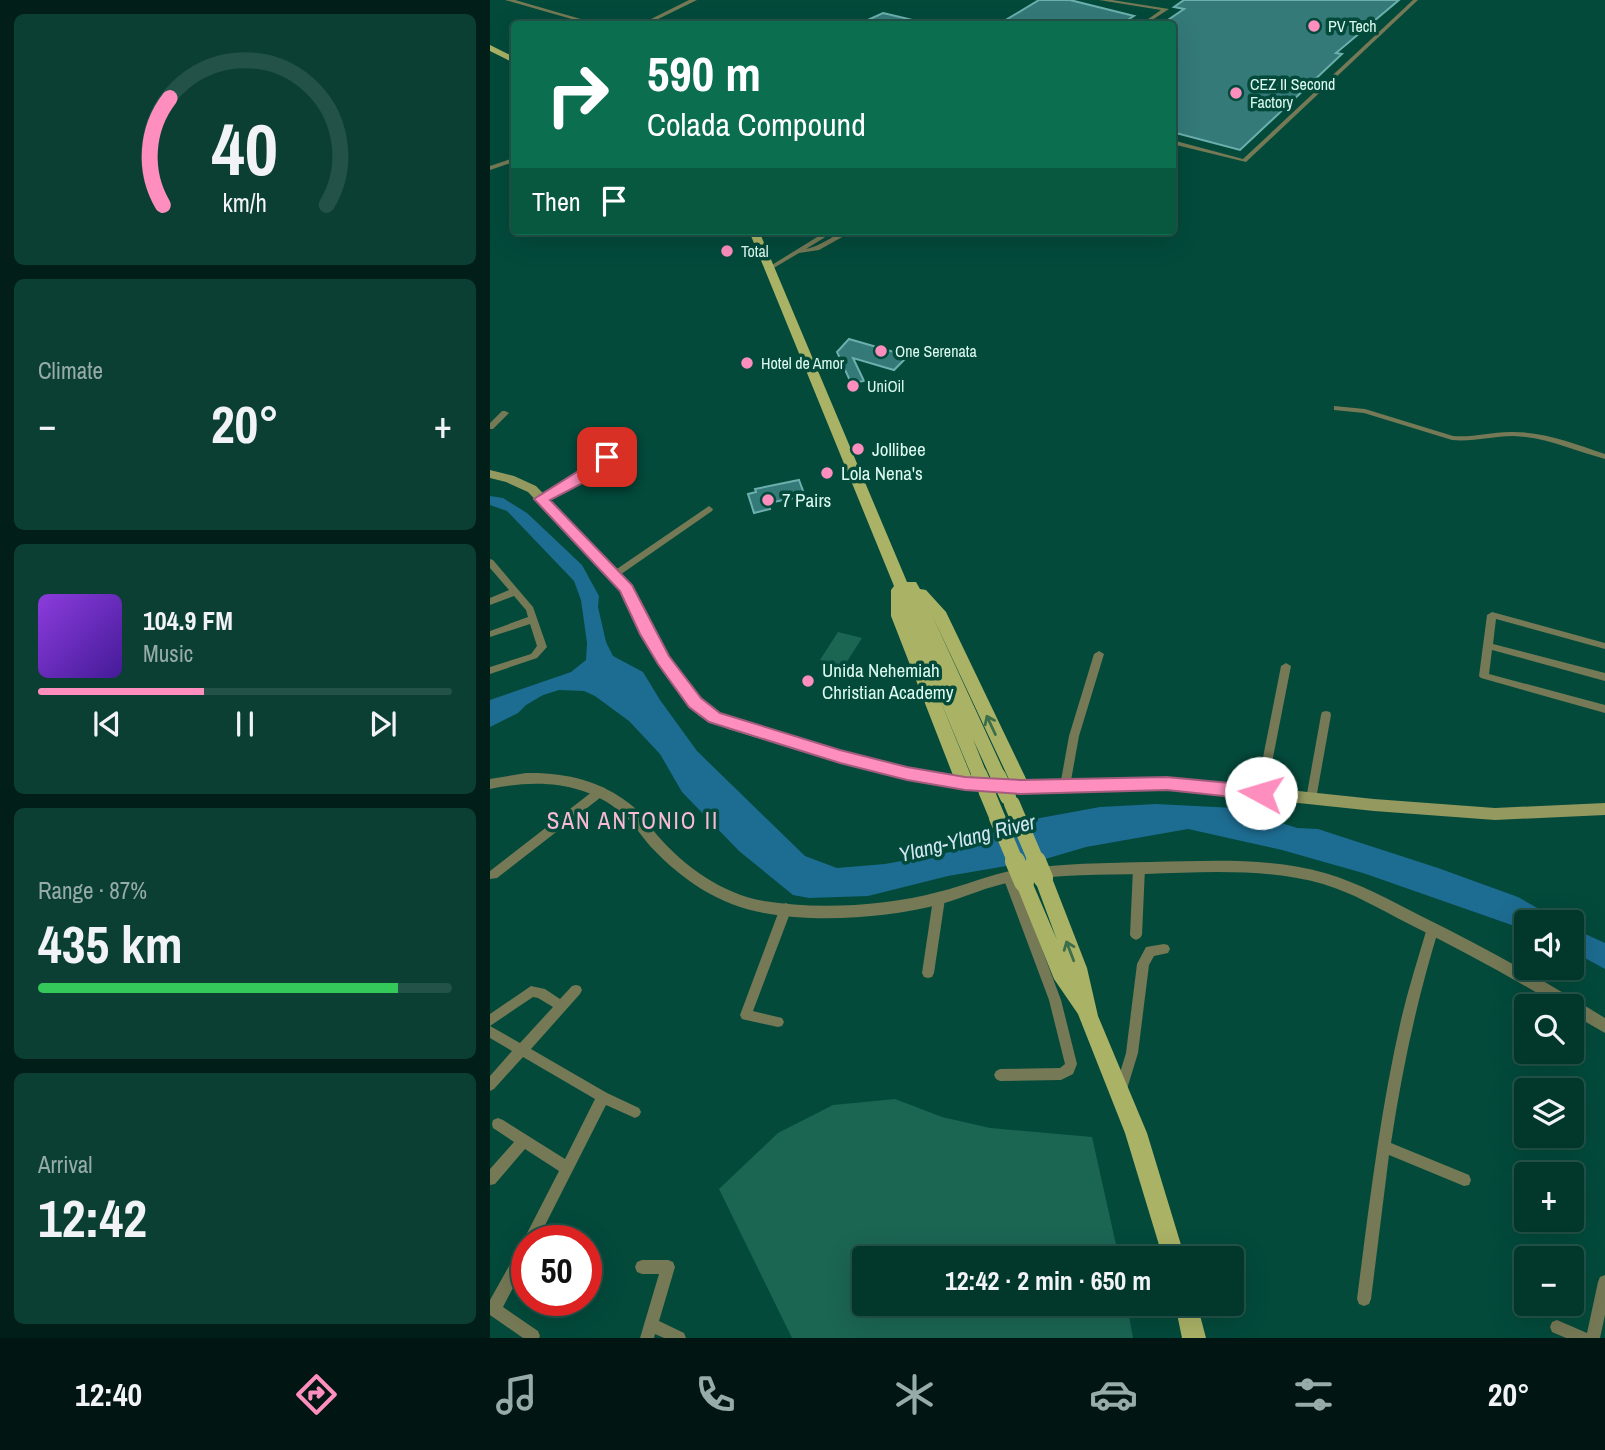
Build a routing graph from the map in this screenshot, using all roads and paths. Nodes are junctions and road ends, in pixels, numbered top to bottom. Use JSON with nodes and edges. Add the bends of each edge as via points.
{"nodes":[{"id":1,"x":509,"y":0,"type":"edge"},
{"id":2,"x":694,"y":0,"type":"edge"},
{"id":3,"x":1101,"y":0,"type":"edge"},
{"id":4,"x":1416,"y":0,"type":"edge"},
{"id":5,"x":584,"y":21,"type":"edge"},
{"id":6,"x":650,"y":21,"type":"edge"},
{"id":7,"x":1148,"y":21,"type":"edge"},
{"id":8,"x":490,"y":48,"type":"edge"},
{"id":9,"x":511,"y":58,"type":"edge"},
{"id":10,"x":1176,"y":143,"type":"edge"},
{"id":11,"x":511,"y":161,"type":"edge"},
{"id":12,"x":490,"y":168,"type":"edge"},
{"id":13,"x":756,"y":235,"type":"edge"},
{"id":14,"x":825,"y":235,"type":"edge"},
{"id":15,"x":843,"y":235,"type":"edge"},
{"id":16,"x":795,"y":253,"type":"junction"},
{"id":17,"x":770,"y":268,"type":"junction"},
{"id":18,"x":1337,"y":408,"type":"dead end"},
{"id":19,"x":505,"y":413,"type":"dead end"},
{"id":20,"x":490,"y":427,"type":"edge"},
{"id":21,"x":607,"y":457,"type":"dead end"},
{"id":22,"x":1605,"y":457,"type":"edge"},
{"id":23,"x":490,"y":474,"type":"edge"},
{"id":24,"x":541,"y":499,"type":"junction"},
{"id":25,"x":709,"y":509,"type":"dead end"},
{"id":26,"x":490,"y":563,"type":"edge"},
{"id":27,"x":614,"y":575,"type":"junction"},
{"id":28,"x":903,"y":579,"type":"junction"},
{"id":29,"x":514,"y":592,"type":"junction"},
{"id":30,"x":490,"y":602,"type":"edge"},
{"id":31,"x":533,"y":619,"type":"junction"},
{"id":32,"x":490,"y":634,"type":"edge"},
{"id":33,"x":1489,"y":646,"type":"junction"},
{"id":34,"x":1605,"y":646,"type":"edge"},
{"id":35,"x":1099,"y":654,"type":"dead end"},
{"id":36,"x":1286,"y":666,"type":"dead end"},
{"id":37,"x":490,"y":671,"type":"edge"},
{"id":38,"x":1605,"y":677,"type":"edge"},
{"id":39,"x":1605,"y":709,"type":"edge"},
{"id":40,"x":1326,"y":715,"type":"dead end"},
{"id":41,"x":972,"y":779,"type":"junction"},
{"id":42,"x":490,"y":784,"type":"edge"},
{"id":43,"x":1065,"y":786,"type":"junction"},
{"id":44,"x":601,"y":791,"type":"junction"},
{"id":45,"x":1261,"y":793,"type":"junction"},
{"id":46,"x":1014,"y":796,"type":"junction"},
{"id":47,"x":1311,"y":799,"type":"junction"},
{"id":48,"x":1605,"y":809,"type":"edge"},
{"id":49,"x":1139,"y":868,"type":"junction"},
{"id":50,"x":493,"y":875,"type":"dead end"},
{"id":51,"x":1025,"y":879,"type":"junction"},
{"id":52,"x":939,"y":899,"type":"junction"},
{"id":53,"x":786,"y":908,"type":"junction"},
{"id":54,"x":1433,"y":928,"type":"junction"},
{"id":55,"x":1136,"y":935,"type":"dead end"},
{"id":56,"x":1164,"y":949,"type":"dead end"},
{"id":57,"x":928,"y":973,"type":"dead end"},
{"id":58,"x":576,"y":990,"type":"dead end"},
{"id":59,"x":561,"y":1006,"type":"junction"},
{"id":60,"x":490,"y":1021,"type":"edge"},
{"id":61,"x":778,"y":1022,"type":"dead end"},
{"id":62,"x":1605,"y":1026,"type":"edge"},
{"id":63,"x":490,"y":1032,"type":"edge"},
{"id":64,"x":521,"y":1052,"type":"junction"},
{"id":65,"x":1000,"y":1075,"type":"dead end"},
{"id":66,"x":490,"y":1086,"type":"edge"},
{"id":67,"x":1120,"y":1093,"type":"junction"},
{"id":68,"x":603,"y":1097,"type":"junction"},
{"id":69,"x":635,"y":1112,"type":"dead end"},
{"id":70,"x":498,"y":1124,"type":"dead end"},
{"id":71,"x":523,"y":1141,"type":"junction"},
{"id":72,"x":1384,"y":1147,"type":"junction"},
{"id":73,"x":565,"y":1167,"type":"junction"},
{"id":74,"x":490,"y":1179,"type":"edge"},
{"id":75,"x":1464,"y":1180,"type":"dead end"},
{"id":76,"x":538,"y":1225,"type":"edge"},
{"id":77,"x":1170,"y":1246,"type":"edge"},
{"id":78,"x":642,"y":1267,"type":"dead end"},
{"id":79,"x":511,"y":1274,"type":"edge"},
{"id":80,"x":1605,"y":1282,"type":"edge"},
{"id":81,"x":1364,"y":1299,"type":"dead end"},
{"id":82,"x":492,"y":1308,"type":"edge"},
{"id":83,"x":1189,"y":1316,"type":"edge"},
{"id":84,"x":1557,"y":1327,"type":"dead end"},
{"id":85,"x":650,"y":1332,"type":"edge"},
{"id":86,"x":533,"y":1336,"type":"edge"},
{"id":87,"x":678,"y":1338,"type":"edge"},
{"id":88,"x":1194,"y":1338,"type":"edge"},
{"id":89,"x":1583,"y":1338,"type":"edge"},
{"id":90,"x":1592,"y":1338,"type":"edge"}],
"edges":[{"from":1,"to":5,"type":"street"},
{"from":2,"to":6,"type":"street"},
{"from":3,"to":7,"type":"street","via":[[1166,9]]},
{"from":4,"to":10,"type":"street","via":[[1244,161]]},
{"from":8,"to":9,"type":"main road"},
{"from":11,"to":12,"type":"street"},
{"from":13,"to":17,"type":"main road"},
{"from":14,"to":16,"type":"street"},
{"from":15,"to":16,"type":"street","via":[[817,249]]},
{"from":16,"to":17,"type":"street"},
{"from":17,"to":28,"type":"main road","via":[[874,524]]},
{"from":18,"to":22,"type":"street","via":[[1365,411],[1452,438],[1517,434]]},
{"from":19,"to":20,"type":"street"},
{"from":21,"to":24,"type":"street","via":[[576,481]]},
{"from":23,"to":24,"type":"main road","via":[[524,484]]},
{"from":24,"to":27,"type":"main road"},
{"from":25,"to":27,"type":"street"},
{"from":26,"to":29,"type":"street"},
{"from":27,"to":41,"type":"main road","via":[[629,592],[664,660],[704,712],[806,748],[907,773]]},
{"from":28,"to":41,"type":"main road"},
{"from":28,"to":46,"type":"main road","bridge":true,"via":[[998,776]]},
{"from":46,"to":28,"type":"main road","one_way":true,"via":[[938,612]]},
{"from":29,"to":30,"type":"street"},
{"from":29,"to":31,"type":"street"},
{"from":31,"to":32,"type":"street"},
{"from":31,"to":37,"type":"street","via":[[541,652]]},
{"from":33,"to":34,"type":"street","via":[[1492,615]]},
{"from":33,"to":38,"type":"street"},
{"from":33,"to":39,"type":"street","via":[[1485,676]]},
{"from":35,"to":43,"type":"street","via":[[1074,736]]},
{"from":36,"to":45,"type":"street"},
{"from":40,"to":47,"type":"street"},
{"from":41,"to":46,"type":"main road"},
{"from":41,"to":51,"type":"main road","bridge":true,"via":[[988,794]]},
{"from":42,"to":44,"type":"street","via":[[556,778]]},
{"from":43,"to":45,"type":"main road","via":[[1167,784]]},
{"from":43,"to":46,"type":"main road"},
{"from":44,"to":50,"type":"street"},
{"from":44,"to":53,"type":"street","via":[[629,810],[697,881],[749,904]]},
{"from":45,"to":47,"type":"main road"},
{"from":46,"to":51,"type":"main road","bridge":true},
{"from":47,"to":48,"type":"main road","via":[[1495,814]]},
{"from":49,"to":51,"type":"street","via":[[1055,869]]},
{"from":49,"to":54,"type":"street","via":[[1233,867],[1323,878]]},
{"from":49,"to":55,"type":"street"},
{"from":51,"to":52,"type":"street"},
{"from":51,"to":65,"type":"street","via":[[1071,1064],[1061,1074]]},
{"from":51,"to":67,"type":"main road","via":[[1077,968],[1088,1016]]},
{"from":52,"to":53,"type":"street","via":[[882,908]]},
{"from":52,"to":57,"type":"street"},
{"from":53,"to":61,"type":"street","via":[[746,1015]]},
{"from":54,"to":62,"type":"street","via":[[1493,958]]},
{"from":54,"to":72,"type":"street","via":[[1417,975]]},
{"from":56,"to":67,"type":"street","via":[[1150,951],[1143,964],[1132,1053]]},
{"from":58,"to":59,"type":"street"},
{"from":59,"to":60,"type":"street","via":[[531,991]]},
{"from":59,"to":64,"type":"street"},
{"from":63,"to":64,"type":"street"},
{"from":64,"to":66,"type":"street"},
{"from":64,"to":68,"type":"street"},
{"from":67,"to":77,"type":"main road"},
{"from":68,"to":69,"type":"street"},
{"from":68,"to":73,"type":"street"},
{"from":70,"to":71,"type":"street"},
{"from":71,"to":73,"type":"street"},
{"from":71,"to":74,"type":"street"},
{"from":72,"to":75,"type":"street"},
{"from":72,"to":81,"type":"street"},
{"from":73,"to":76,"type":"street"},
{"from":78,"to":85,"type":"street","via":[[668,1267]]},
{"from":79,"to":82,"type":"street"},
{"from":80,"to":90,"type":"street"},
{"from":82,"to":86,"type":"street"},
{"from":83,"to":88,"type":"main road"},
{"from":84,"to":89,"type":"street"},
{"from":85,"to":87,"type":"street"}]}
